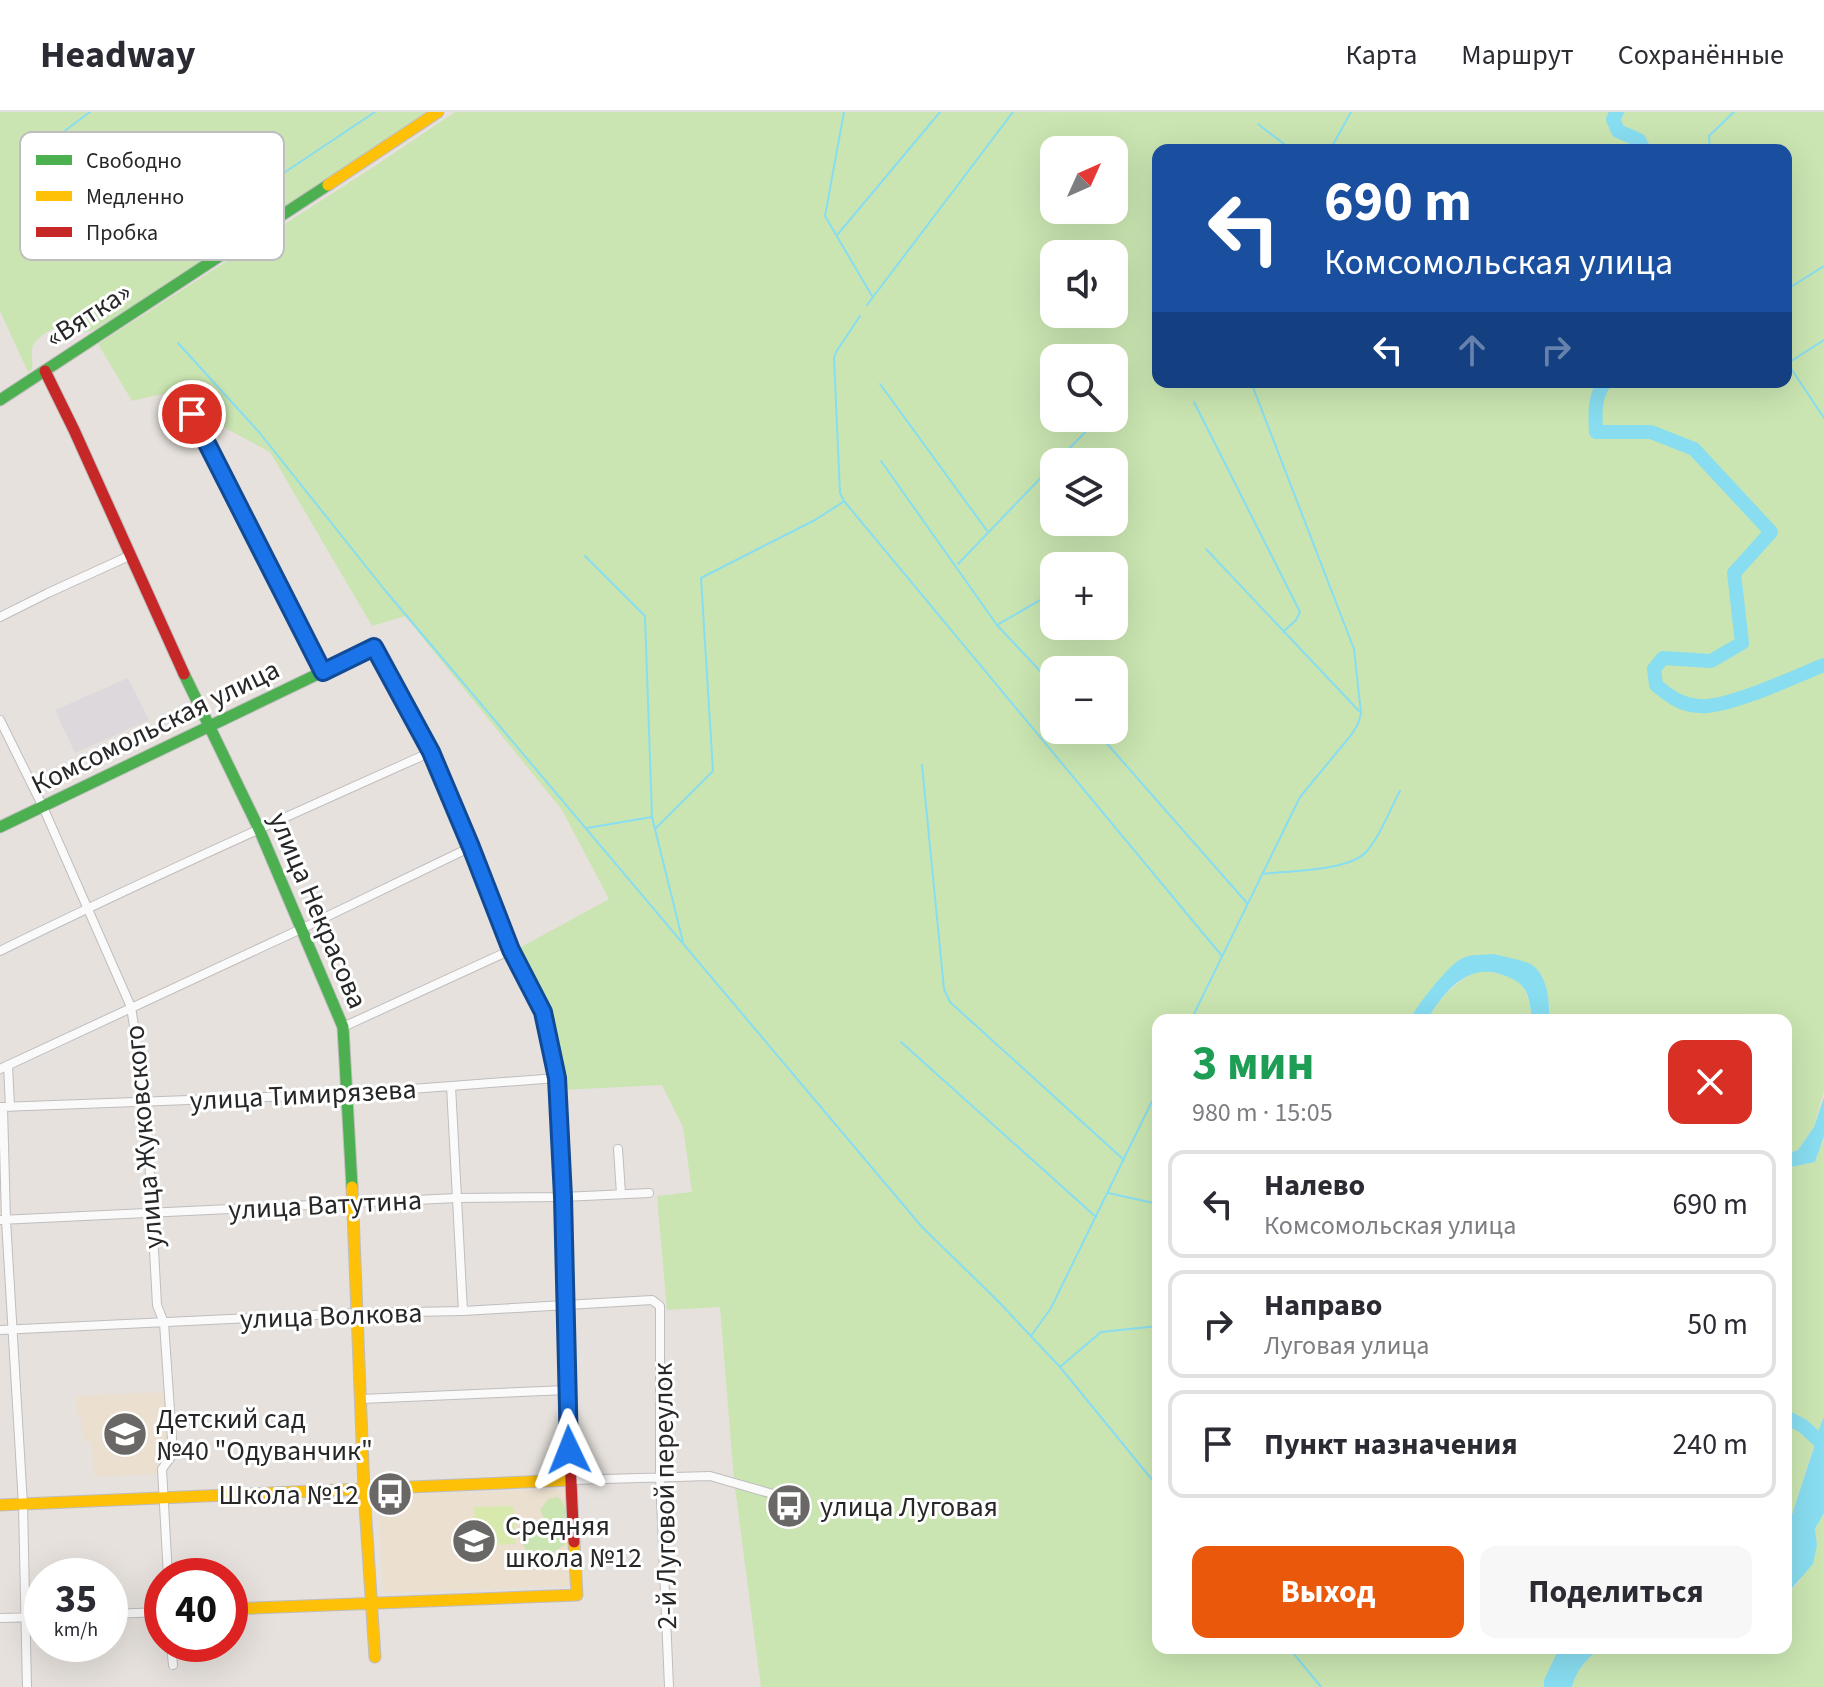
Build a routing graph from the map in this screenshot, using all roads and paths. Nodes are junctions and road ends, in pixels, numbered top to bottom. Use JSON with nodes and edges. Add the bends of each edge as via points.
{"nodes":[{"id":1,"x":438,"y":112,"type":"edge"},
{"id":2,"x":284,"y":214,"type":"edge"},
{"id":3,"x":214,"y":260,"type":"edge"},
{"id":4,"x":45,"y":371,"type":"junction"},
{"id":5,"x":0,"y":400,"type":"edge"},
{"id":6,"x":192,"y":414,"type":"dead end"},
{"id":7,"x":129,"y":556,"type":"junction"},
{"id":8,"x":0,"y":617,"type":"edge"},
{"id":9,"x":323,"y":672,"type":"junction"},
{"id":10,"x":0,"y":720,"type":"edge"},
{"id":11,"x":209,"y":728,"type":"junction"},
{"id":12,"x":431,"y":752,"type":"junction"},
{"id":13,"x":43,"y":807,"type":"junction"},
{"id":14,"x":0,"y":827,"type":"edge"},
{"id":15,"x":259,"y":829,"type":"junction"},
{"id":16,"x":471,"y":847,"type":"junction"},
{"id":17,"x":88,"y":908,"type":"junction"},
{"id":18,"x":301,"y":929,"type":"junction"},
{"id":19,"x":511,"y":950,"type":"junction"},
{"id":20,"x":0,"y":951,"type":"edge"},
{"id":21,"x":131,"y":1007,"type":"junction"},
{"id":22,"x":343,"y":1027,"type":"junction"},
{"id":23,"x":4,"y":1067,"type":"edge"},
{"id":24,"x":557,"y":1078,"type":"junction"},
{"id":25,"x":451,"y":1086,"type":"junction"},
{"id":26,"x":346,"y":1094,"type":"junction"},
{"id":27,"x":146,"y":1102,"type":"junction"},
{"id":28,"x":5,"y":1107,"type":"edge"},
{"id":29,"x":618,"y":1149,"type":"dead end"},
{"id":30,"x":649,"y":1193,"type":"dead end"},
{"id":31,"x":621,"y":1194,"type":"junction"},
{"id":32,"x":563,"y":1197,"type":"junction"},
{"id":33,"x":457,"y":1198,"type":"junction"},
{"id":34,"x":353,"y":1202,"type":"junction"},
{"id":35,"x":153,"y":1212,"type":"junction"},
{"id":36,"x":3,"y":1220,"type":"edge"},
{"id":37,"x":566,"y":1305,"type":"junction"},
{"id":38,"x":660,"y":1306,"type":"joint"},
{"id":39,"x":463,"y":1311,"type":"junction"},
{"id":40,"x":356,"y":1313,"type":"junction"},
{"id":41,"x":164,"y":1323,"type":"junction"},
{"id":42,"x":0,"y":1330,"type":"edge"},
{"id":43,"x":14,"y":1330,"type":"junction"},
{"id":44,"x":567,"y":1390,"type":"junction"},
{"id":45,"x":361,"y":1399,"type":"junction"},
{"id":46,"x":660,"y":1476,"type":"junction"},
{"id":47,"x":570,"y":1480,"type":"junction"},
{"id":48,"x":364,"y":1490,"type":"junction"},
{"id":49,"x":164,"y":1497,"type":"junction"},
{"id":50,"x":790,"y":1499,"type":"dead end"},
{"id":51,"x":0,"y":1505,"type":"edge"},
{"id":52,"x":23,"y":1505,"type":"junction"},
{"id":53,"x":167,"y":1558,"type":"edge"},
{"id":54,"x":24,"y":1561,"type":"edge"},
{"id":55,"x":371,"y":1603,"type":"junction"},
{"id":56,"x":248,"y":1608,"type":"edge"},
{"id":57,"x":24,"y":1617,"type":"edge"},
{"id":58,"x":0,"y":1618,"type":"edge"},
{"id":59,"x":375,"y":1657,"type":"dead end"},
{"id":60,"x":26,"y":1662,"type":"edge"},
{"id":61,"x":173,"y":1662,"type":"edge"},
{"id":62,"x":173,"y":1665,"type":"dead end"},
{"id":63,"x":27,"y":1687,"type":"edge"},
{"id":64,"x":669,"y":1687,"type":"edge"}],
"edges":[{"from":1,"to":2,"type":"street","name":"«Вятка»"},
{"from":3,"to":4,"type":"street","name":"«Вятка»"},
{"from":4,"to":5,"type":"street","name":"«Вятка»"},
{"from":4,"to":7,"type":"street","name":"улица Некрасова"},
{"from":6,"to":9,"type":"street"},
{"from":7,"to":8,"type":"street"},
{"from":7,"to":11,"type":"street","name":"улица Некрасова"},
{"from":9,"to":11,"type":"street","name":"Комсомольская улица"},
{"from":9,"to":12,"type":"street","name":"Комсомольская улица","via":[[374,647]]},
{"from":10,"to":13,"type":"street","name":"улица Жуковского"},
{"from":11,"to":13,"type":"street","name":"Комсомольская улица"},
{"from":11,"to":15,"type":"street","name":"улица Некрасова"},
{"from":12,"to":15,"type":"street"},
{"from":12,"to":16,"type":"street"},
{"from":13,"to":14,"type":"street","name":"Комсомольская улица"},
{"from":13,"to":17,"type":"street","name":"улица Жуковского"},
{"from":15,"to":17,"type":"street"},
{"from":15,"to":18,"type":"street","name":"улица Некрасова"},
{"from":16,"to":18,"type":"street"},
{"from":16,"to":19,"type":"street"},
{"from":17,"to":20,"type":"street"},
{"from":17,"to":21,"type":"street","name":"улица Жуковского"},
{"from":18,"to":21,"type":"street"},
{"from":18,"to":22,"type":"street","name":"улица Некрасова"},
{"from":19,"to":22,"type":"street"},
{"from":19,"to":24,"type":"street","via":[[543,1012]]},
{"from":21,"to":23,"type":"street"},
{"from":21,"to":27,"type":"street","name":"улица Жуковского"},
{"from":22,"to":26,"type":"street","name":"улица Некрасова"},
{"from":23,"to":28,"type":"street"},
{"from":24,"to":25,"type":"street","name":"улица Тимирязева"},
{"from":24,"to":32,"type":"street"},
{"from":25,"to":26,"type":"street","name":"улица Тимирязева"},
{"from":25,"to":33,"type":"street"},
{"from":26,"to":27,"type":"street","name":"улица Тимирязева"},
{"from":26,"to":34,"type":"street","name":"улица Некрасова"},
{"from":27,"to":28,"type":"street","name":"улица Тимирязева"},
{"from":27,"to":35,"type":"street","name":"улица Жуковского"},
{"from":28,"to":36,"type":"street"},
{"from":29,"to":31,"type":"street"},
{"from":30,"to":31,"type":"street","name":"улица Ватутина"},
{"from":31,"to":32,"type":"street","name":"улица Ватутина"},
{"from":32,"to":33,"type":"street","name":"улица Ватутина"},
{"from":32,"to":37,"type":"street"},
{"from":33,"to":34,"type":"street","name":"улица Ватутина"},
{"from":33,"to":39,"type":"street"},
{"from":34,"to":35,"type":"street","name":"улица Ватутина"},
{"from":34,"to":40,"type":"street","name":"улица Некрасова"},
{"from":35,"to":36,"type":"street","name":"улица Ватутина"},
{"from":35,"to":41,"type":"street","name":"улица Жуковского","via":[[157,1305]]},
{"from":36,"to":43,"type":"street"},
{"from":37,"to":38,"type":"street","name":"улица Волкова","via":[[652,1300]]},
{"from":37,"to":39,"type":"street","name":"улица Волкова"},
{"from":37,"to":44,"type":"street"},
{"from":38,"to":46,"type":"street","name":"2-й Луговой переулок"},
{"from":39,"to":40,"type":"street","name":"улица Волкова"},
{"from":40,"to":41,"type":"street","name":"улица Волкова"},
{"from":40,"to":45,"type":"street","name":"улица Некрасова"},
{"from":41,"to":43,"type":"street","name":"улица Волкова"},
{"from":41,"to":49,"type":"street","name":"улица Жуковского","via":[[173,1454],[162,1469]]},
{"from":42,"to":43,"type":"street","name":"улица Волкова"},
{"from":43,"to":52,"type":"street"},
{"from":44,"to":45,"type":"street"},
{"from":44,"to":47,"type":"street"},
{"from":45,"to":48,"type":"street","name":"улица Некрасова"},
{"from":46,"to":47,"type":"street"},
{"from":46,"to":50,"type":"street","via":[[718,1477]]},
{"from":46,"to":64,"type":"street","name":"2-й Луговой переулок"},
{"from":47,"to":48,"type":"street"},
{"from":47,"to":55,"type":"street","via":[[577,1595]]},
{"from":48,"to":49,"type":"street"},
{"from":48,"to":55,"type":"street","name":"улица Некрасова"},
{"from":49,"to":52,"type":"street"},
{"from":49,"to":53,"type":"street","name":"улица Жуковского"},
{"from":51,"to":52,"type":"street"},
{"from":52,"to":54,"type":"street"},
{"from":55,"to":56,"type":"street"},
{"from":55,"to":59,"type":"street","name":"улица Некрасова"},
{"from":57,"to":58,"type":"street"},
{"from":60,"to":63,"type":"street"},
{"from":61,"to":62,"type":"street"}]}
